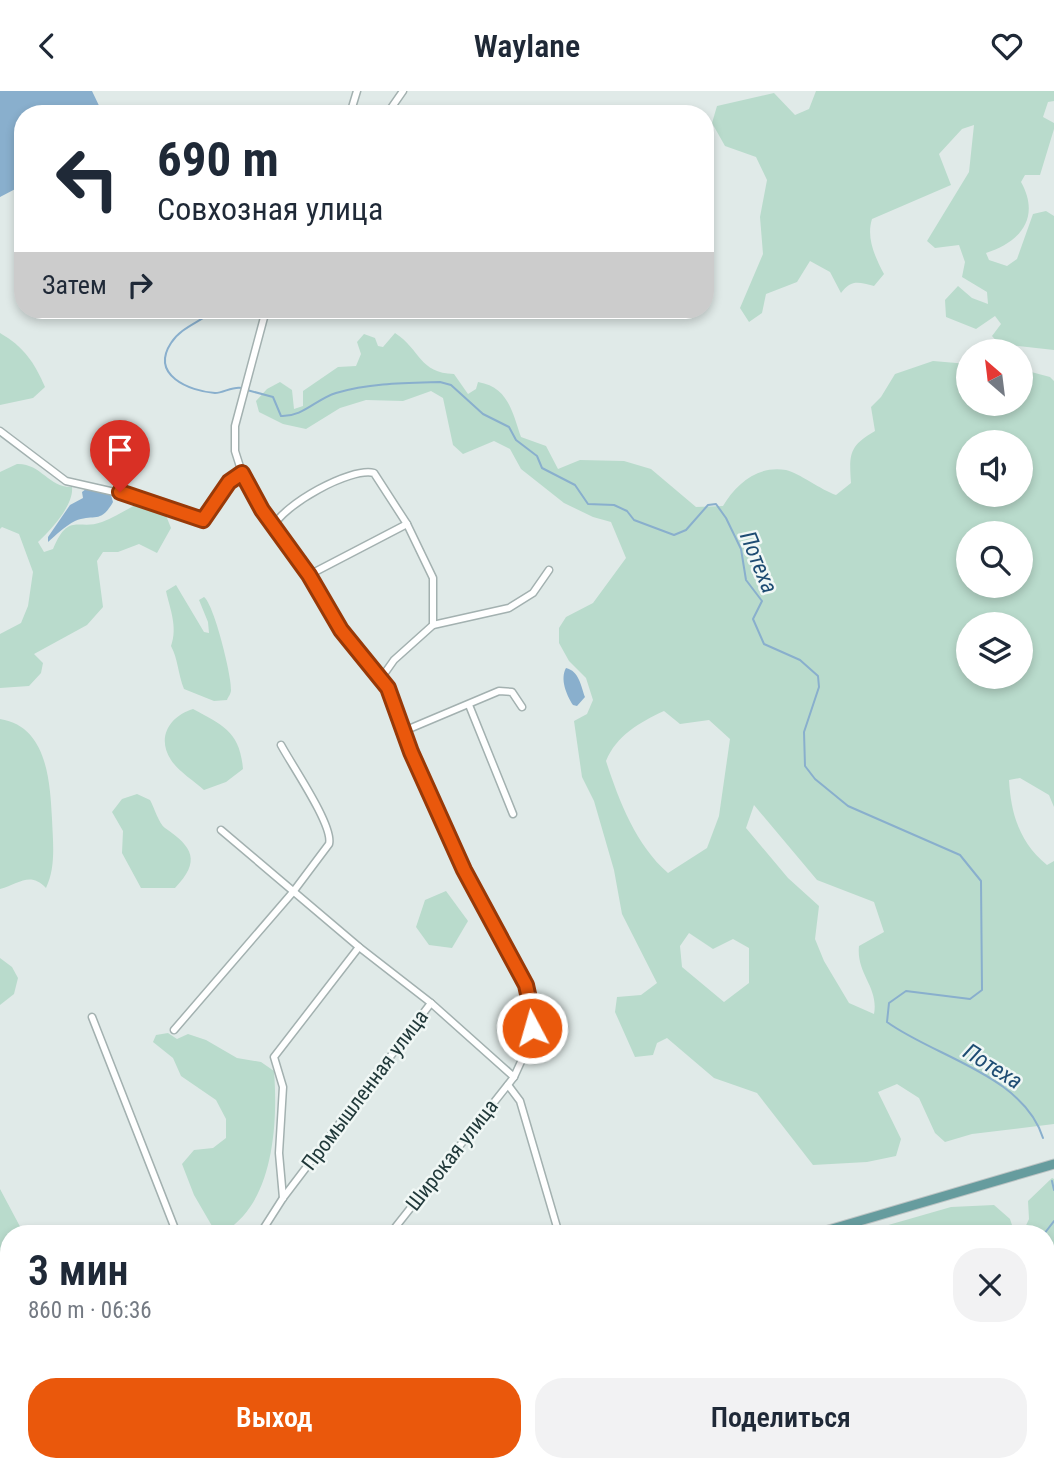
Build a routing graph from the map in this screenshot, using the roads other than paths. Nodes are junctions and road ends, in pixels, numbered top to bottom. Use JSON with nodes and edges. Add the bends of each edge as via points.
{"nodes":[{"id":1,"x":264,"y":319,"type":"edge"},
{"id":2,"x":0,"y":431,"type":"edge"},
{"id":3,"x":242,"y":473,"type":"junction"},
{"id":4,"x":407,"y":524,"type":"junction"},
{"id":5,"x":273,"y":527,"type":"junction"},
{"id":6,"x":549,"y":570,"type":"dead end"},
{"id":7,"x":309,"y":575,"type":"junction"},
{"id":8,"x":433,"y":625,"type":"junction"},
{"id":9,"x":382,"y":677,"type":"junction"},
{"id":10,"x":469,"y":705,"type":"junction"},
{"id":11,"x":522,"y":707,"type":"dead end"},
{"id":12,"x":404,"y":731,"type":"junction"},
{"id":13,"x":281,"y":745,"type":"dead end"},
{"id":14,"x":513,"y":814,"type":"dead end"},
{"id":15,"x":221,"y":830,"type":"dead end"},
{"id":16,"x":293,"y":892,"type":"junction"},
{"id":17,"x":359,"y":947,"type":"junction"},
{"id":18,"x":431,"y":1003,"type":"junction"},
{"id":19,"x":92,"y":1017,"type":"dead end"},
{"id":20,"x":174,"y":1030,"type":"dead end"},
{"id":21,"x":514,"y":1076,"type":"junction"},
{"id":22,"x":508,"y":1085,"type":"junction"},
{"id":23,"x":1054,"y":1164,"type":"edge"},
{"id":24,"x":283,"y":1198,"type":"junction"},
{"id":25,"x":173,"y":1225,"type":"edge"},
{"id":26,"x":266,"y":1225,"type":"edge"},
{"id":27,"x":397,"y":1225,"type":"edge"},
{"id":28,"x":556,"y":1225,"type":"edge"},
{"id":29,"x":846,"y":1225,"type":"edge"}],
"edges":[{"from":1,"to":3,"type":"street","name":"Широкая улица","via":[[234,440]]},
{"from":2,"to":3,"type":"street","via":[[66,481],[141,498],[192,519],[203,520],[229,482]]},
{"from":3,"to":5,"type":"street","name":"Широкая улица"},
{"from":4,"to":5,"type":"street","via":[[381,480],[369,471],[306,496],[283,511]]},
{"from":4,"to":7,"type":"street"},
{"from":4,"to":8,"type":"street","via":[[435,584]]},
{"from":5,"to":7,"type":"street","name":"Широкая улица"},
{"from":6,"to":8,"type":"street","via":[[533,593],[509,608]]},
{"from":7,"to":9,"type":"street","name":"Широкая улица","via":[[346,637]]},
{"from":8,"to":9,"type":"street"},
{"from":9,"to":12,"type":"street","name":"Широкая улица"},
{"from":10,"to":11,"type":"street","via":[[506,690]]},
{"from":10,"to":12,"type":"street"},
{"from":10,"to":14,"type":"street"},
{"from":12,"to":21,"type":"street","name":"Широкая улица","via":[[464,870],[516,964],[530,1000],[530,1042]]},
{"from":13,"to":16,"type":"street","via":[[331,840]]},
{"from":15,"to":16,"type":"street"},
{"from":16,"to":17,"type":"street"},
{"from":16,"to":20,"type":"street"},
{"from":17,"to":18,"type":"street"},
{"from":17,"to":24,"type":"street","via":[[274,1056],[283,1087],[279,1164]]},
{"from":18,"to":21,"type":"street","name":"Промышленная улица"},
{"from":18,"to":24,"type":"street","name":"Промышленная улица"},
{"from":19,"to":25,"type":"street"},
{"from":21,"to":22,"type":"street","name":"Широкая улица"},
{"from":22,"to":27,"type":"street","name":"Широкая улица"},
{"from":22,"to":28,"type":"street","via":[[520,1101]]},
{"from":23,"to":29,"type":"main road"},
{"from":24,"to":26,"type":"street","name":"Промышленная улица"}]}
